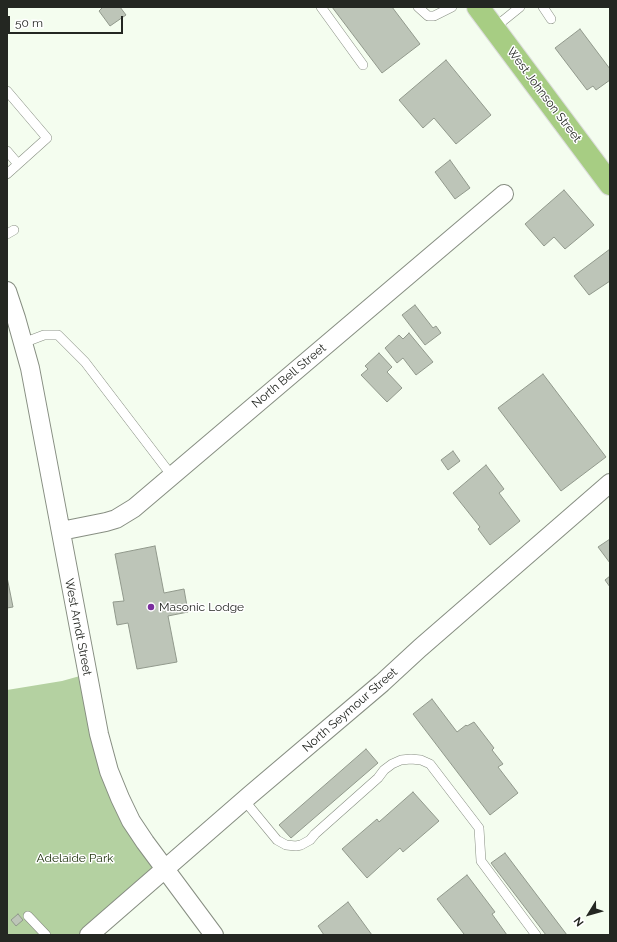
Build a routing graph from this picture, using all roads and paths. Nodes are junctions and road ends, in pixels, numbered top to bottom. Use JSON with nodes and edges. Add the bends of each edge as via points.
{"nodes":[{"id":1,"x":321,"y":7,"type":"edge"},
{"id":2,"x":418,"y":7,"type":"edge"},
{"id":3,"x":452,"y":7,"type":"edge"},
{"id":4,"x":478,"y":7,"type":"edge"},
{"id":5,"x":520,"y":7,"type":"edge"},
{"id":6,"x":543,"y":7,"type":"edge"},
{"id":7,"x":551,"y":19,"type":"dead end"},
{"id":8,"x":494,"y":28,"type":"junction"},
{"id":9,"x":363,"y":65,"type":"dead end"},
{"id":10,"x":7,"y":91,"type":"edge"},
{"id":11,"x":7,"y":151,"type":"edge"},
{"id":12,"x":18,"y":164,"type":"junction"},
{"id":13,"x":7,"y":174,"type":"edge"},
{"id":14,"x":610,"y":184,"type":"edge"},
{"id":15,"x":504,"y":194,"type":"dead end"},
{"id":16,"x":7,"y":291,"type":"edge"},
{"id":17,"x":23,"y":343,"type":"junction"},
{"id":18,"x":172,"y":476,"type":"junction"},
{"id":19,"x":610,"y":483,"type":"edge"},
{"id":20,"x":61,"y":531,"type":"junction"},
{"id":21,"x":244,"y":800,"type":"junction"},
{"id":22,"x":165,"y":869,"type":"junction"},
{"id":23,"x":28,"y":916,"type":"dead end"},
{"id":24,"x":46,"y":935,"type":"edge"},
{"id":25,"x":89,"y":935,"type":"edge"},
{"id":26,"x":214,"y":935,"type":"edge"},
{"id":27,"x":536,"y":935,"type":"edge"}],
"edges":[{"from":1,"to":9,"type":"lane"},
{"from":2,"to":3,"type":"lane","via":[[428,16],[434,16]]},
{"from":4,"to":8,"type":"main road","name":"West Johnson Street"},
{"from":5,"to":8,"type":"lane"},
{"from":6,"to":7,"type":"lane"},
{"from":8,"to":14,"type":"main road","name":"West Johnson Street"},
{"from":10,"to":12,"type":"lane","via":[[47,138]]},
{"from":11,"to":12,"type":"lane"},
{"from":12,"to":13,"type":"lane"},
{"from":15,"to":18,"type":"street","name":"North Bell Street"},
{"from":16,"to":17,"type":"street","name":"West Arndt Street"},
{"from":17,"to":18,"type":"lane","via":[[44,335],[58,335],[86,362]]},
{"from":17,"to":20,"type":"street","name":"West Arndt Street"},
{"from":18,"to":20,"type":"street","name":"North Bell Street","via":[[134,508],[116,518]]},
{"from":19,"to":21,"type":"street","name":"North Seymour Street"},
{"from":20,"to":22,"type":"street","name":"West Arndt Street","via":[[99,734],[109,771],[131,821]]},
{"from":21,"to":22,"type":"street","name":"North Seymour Street"},
{"from":21,"to":27,"type":"lane","via":[[277,840],[286,845],[296,846],[310,840],[392,764],[411,759],[430,764],[479,828],[480,861]]},
{"from":22,"to":25,"type":"street","name":"North Seymour Street"},
{"from":22,"to":26,"type":"street","name":"West Arndt Street"},
{"from":23,"to":24,"type":"lane"}]}
